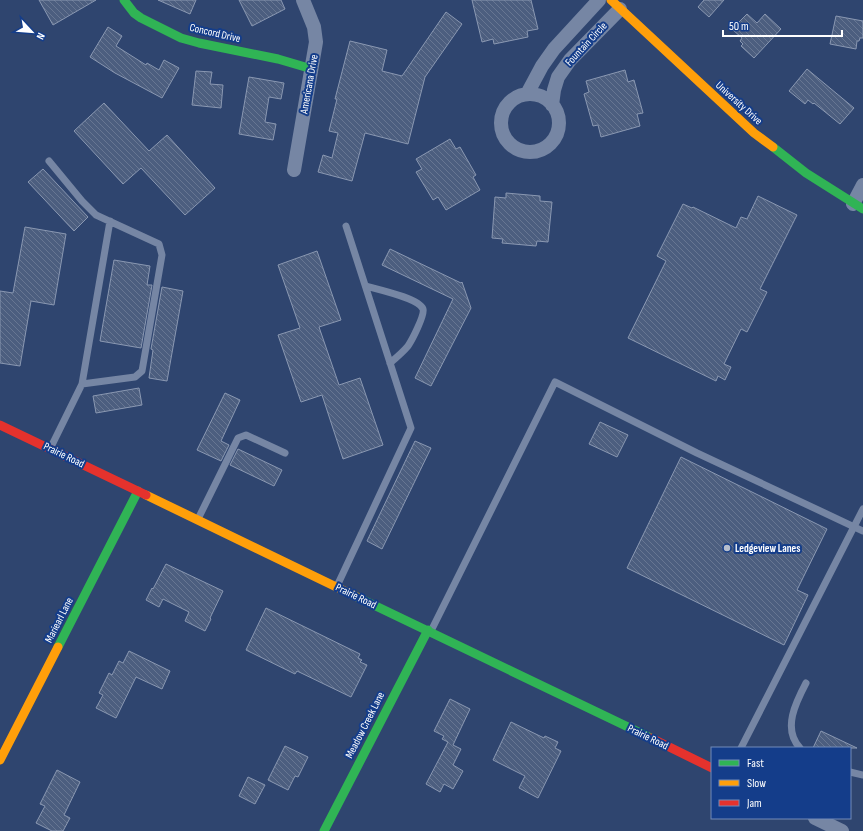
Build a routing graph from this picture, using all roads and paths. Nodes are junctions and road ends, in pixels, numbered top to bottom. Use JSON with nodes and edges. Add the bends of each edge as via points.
{"nodes":[{"id":1,"x":124,"y":0,"type":"edge"},
{"id":2,"x":303,"y":0,"type":"edge"},
{"id":3,"x":599,"y":0,"type":"edge"},
{"id":4,"x":615,"y":4,"type":"edge"},
{"id":5,"x":312,"y":69,"type":"junction"},
{"id":6,"x":527,"y":94,"type":"junction"},
{"id":7,"x":552,"y":105,"type":"junction"},
{"id":8,"x":49,"y":161,"type":"dead end"},
{"id":9,"x":294,"y":170,"type":"dead end"},
{"id":10,"x":863,"y":184,"type":"edge"},
{"id":11,"x":858,"y":206,"type":"edge"},
{"id":12,"x":110,"y":221,"type":"junction"},
{"id":13,"x":346,"y":226,"type":"dead end"},
{"id":14,"x":366,"y":286,"type":"junction"},
{"id":15,"x":390,"y":364,"type":"junction"},
{"id":16,"x":82,"y":384,"type":"junction"},
{"id":17,"x":0,"y":425,"type":"edge"},
{"id":18,"x":50,"y":449,"type":"junction"},
{"id":19,"x":285,"y":453,"type":"dead end"},
{"id":20,"x":138,"y":491,"type":"junction"},
{"id":21,"x":863,"y":509,"type":"edge"},
{"id":22,"x":198,"y":520,"type":"junction"},
{"id":23,"x":854,"y":527,"type":"junction"},
{"id":24,"x":863,"y":531,"type":"edge"},
{"id":25,"x":337,"y":586,"type":"junction"},
{"id":26,"x":429,"y":631,"type":"junction"},
{"id":27,"x":806,"y":683,"type":"dead end"},
{"id":28,"x":742,"y":747,"type":"edge"},
{"id":29,"x":799,"y":747,"type":"edge"},
{"id":30,"x":0,"y":760,"type":"edge"},
{"id":31,"x":711,"y":768,"type":"edge"},
{"id":32,"x":851,"y":772,"type":"edge"},
{"id":33,"x":863,"y":775,"type":"edge"},
{"id":34,"x":817,"y":819,"type":"edge"},
{"id":35,"x":324,"y":831,"type":"edge"},
{"id":36,"x":842,"y":831,"type":"edge"}],
"edges":[{"from":1,"to":5,"type":"street","name":"Concord Drive","via":[[137,15],[181,38]]},
{"from":2,"to":5,"type":"street","name":"Americana Drive","via":[[314,26],[316,42]]},
{"from":3,"to":6,"type":"street","name":"Fountain Circle","via":[[554,49]]},
{"from":4,"to":7,"type":"street","name":"Fountain Circle","via":[[558,77]]},
{"from":4,"to":11,"type":"street","name":"University Drive","via":[[754,133],[795,165]]},
{"from":5,"to":9,"type":"street","name":"Americana Drive"},
{"from":6,"to":7,"type":"street","via":[[541,97]]},
{"from":6,"to":7,"type":"street","via":[[508,104],[500,124],[509,144],[518,150],[540,151],[556,136],[557,115]]},
{"from":8,"to":12,"type":"lane","via":[[82,201],[96,214]]},
{"from":10,"to":11,"type":"street"},
{"from":12,"to":16,"type":"lane"},
{"from":12,"to":16,"type":"lane","via":[[159,244],[161,262],[142,371],[134,378]]},
{"from":13,"to":14,"type":"lane"},
{"from":14,"to":15,"type":"lane"},
{"from":14,"to":15,"type":"lane","via":[[393,292],[420,305],[423,309],[408,346]]},
{"from":15,"to":25,"type":"lane","via":[[411,428]]},
{"from":16,"to":18,"type":"lane"},
{"from":17,"to":18,"type":"street","name":"Prairie Road"},
{"from":18,"to":20,"type":"street","name":"Prairie Road"},
{"from":19,"to":22,"type":"lane","via":[[246,435],[238,438]]},
{"from":20,"to":22,"type":"street","name":"Prairie Road"},
{"from":20,"to":30,"type":"street","name":"Mariearl Lane"},
{"from":21,"to":23,"type":"lane"},
{"from":22,"to":25,"type":"street","name":"Prairie Road"},
{"from":23,"to":24,"type":"lane"},
{"from":23,"to":26,"type":"lane","via":[[555,382]]},
{"from":23,"to":28,"type":"lane"},
{"from":25,"to":26,"type":"street","name":"Prairie Road"},
{"from":26,"to":31,"type":"street","name":"Prairie Road"},
{"from":26,"to":35,"type":"street","name":"Meadow Creek Lane"},
{"from":27,"to":29,"type":"lane","via":[[797,701],[791,723],[792,735]]},
{"from":32,"to":33,"type":"lane"},
{"from":34,"to":36,"type":"street"}]}
